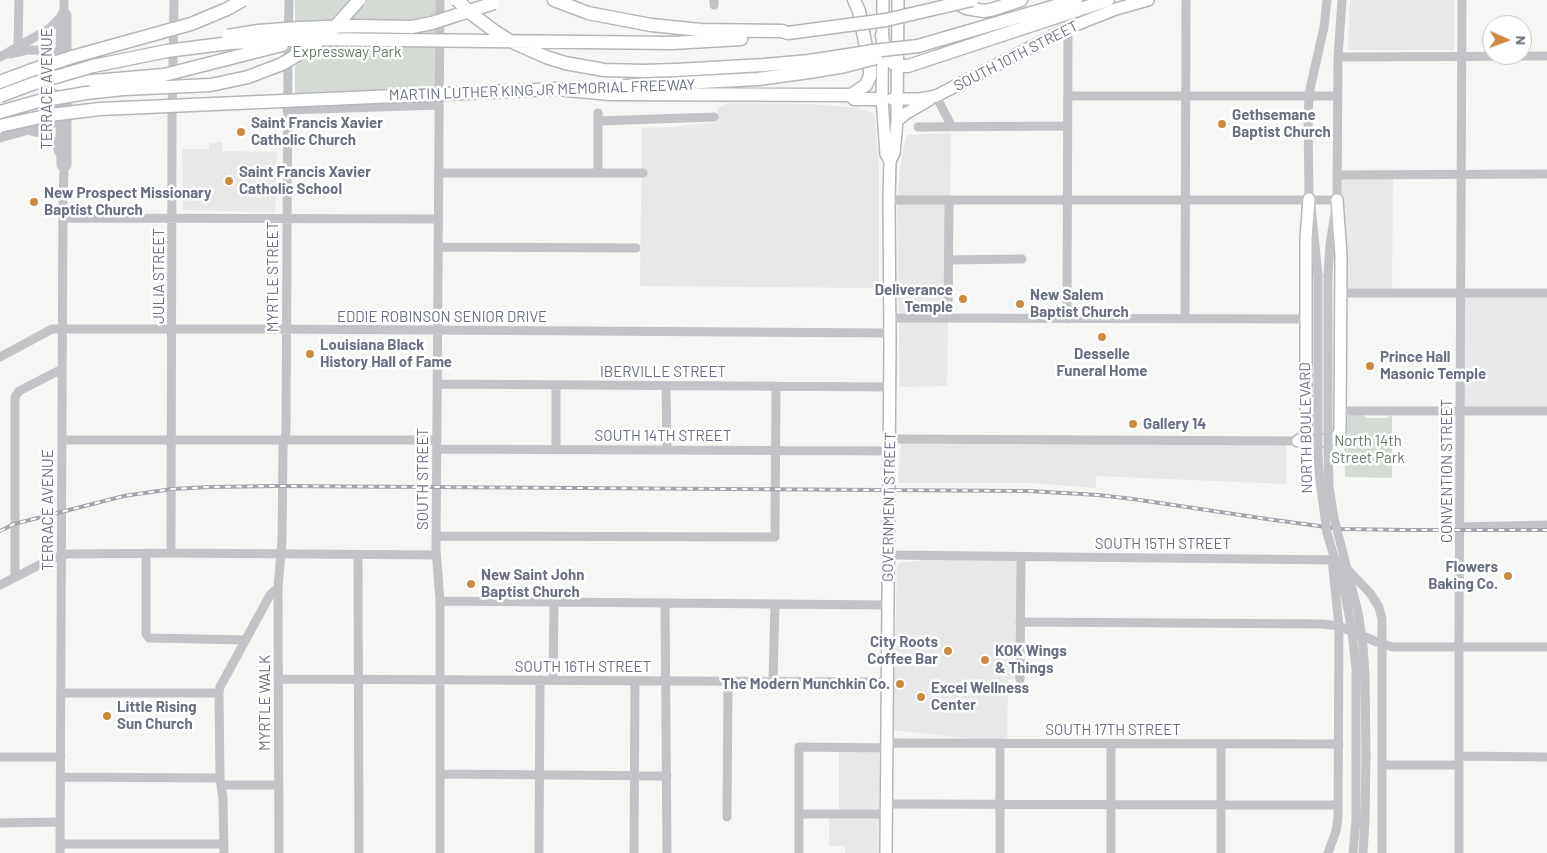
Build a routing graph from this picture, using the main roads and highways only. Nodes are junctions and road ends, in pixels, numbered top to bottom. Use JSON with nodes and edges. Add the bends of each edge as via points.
{"nodes":[{"id":1,"x":243,"y":0,"type":"edge"},
{"id":2,"x":360,"y":0,"type":"edge"},
{"id":3,"x":457,"y":0,"type":"edge"},
{"id":4,"x":554,"y":0,"type":"edge"},
{"id":5,"x":854,"y":0,"type":"edge"},
{"id":6,"x":883,"y":0,"type":"edge"},
{"id":7,"x":898,"y":0,"type":"edge"},
{"id":8,"x":950,"y":0,"type":"edge"},
{"id":9,"x":1021,"y":0,"type":"edge"},
{"id":10,"x":1076,"y":0,"type":"edge"},
{"id":11,"x":1108,"y":0,"type":"edge"},
{"id":12,"x":1148,"y":0,"type":"edge"},
{"id":13,"x":967,"y":1,"type":"edge"},
{"id":14,"x":499,"y":2,"type":"edge"},
{"id":15,"x":784,"y":33,"type":"junction"},
{"id":16,"x":882,"y":35,"type":"junction"},
{"id":17,"x":293,"y":39,"type":"junction"},
{"id":18,"x":179,"y":49,"type":"junction"},
{"id":19,"x":844,"y":61,"type":"junction"},
{"id":20,"x":898,"y":66,"type":"junction"},
{"id":21,"x":0,"y":82,"type":"edge"},
{"id":22,"x":63,"y":84,"type":"road end"},
{"id":23,"x":610,"y":90,"type":"junction"},
{"id":24,"x":0,"y":96,"type":"edge"},
{"id":25,"x":851,"y":96,"type":"junction"},
{"id":26,"x":934,"y":97,"type":"junction"},
{"id":27,"x":882,"y":99,"type":"junction"},
{"id":28,"x":898,"y":99,"type":"junction"},
{"id":29,"x":0,"y":112,"type":"edge"},
{"id":30,"x":897,"y":121,"type":"junction"},
{"id":31,"x":0,"y":126,"type":"edge"},
{"id":32,"x":890,"y":161,"type":"junction"},
{"id":33,"x":1309,"y":199,"type":"road end"},
{"id":34,"x":1337,"y":200,"type":"road end"},
{"id":35,"x":886,"y":853,"type":"edge"}],
"edges":[{"from":1,"to":21,"type":"highway","bridge":true,"via":[[192,24],[72,57]]},
{"from":2,"to":29,"type":"highway","bridge":true,"via":[[334,28],[310,47],[282,64],[248,77],[211,85],[86,93]]},
{"from":3,"to":19,"type":"highway","bridge":true,"via":[[473,16],[510,40],[546,57],[604,70],[676,70]]},
{"from":4,"to":15,"type":"highway","via":[[588,13],[632,22],[676,28]]},
{"from":5,"to":25,"type":"highway","via":[[859,11],[870,73],[866,85]]},
{"from":6,"to":16,"type":"main road","name":"GOVERNMENT STREET"},
{"from":7,"to":20,"type":"main road","name":"GOVERNMENT STREET"},
{"from":8,"to":9,"type":"highway","via":[[979,11]]},
{"from":10,"to":19,"type":"highway","name":"MARTIN LUTHER KING JR MEMORIAL FREEWAY","bridge":true,"via":[[918,46]]},
{"from":11,"to":20,"type":"highway","via":[[924,62]]},
{"from":12,"to":26,"type":"main road","name":"SOUTH 10TH STREET","via":[[1068,28]]},
{"from":13,"to":15,"type":"highway","bridge":true,"via":[[886,20]]},
{"from":14,"to":18,"type":"highway","bridge":true,"via":[[418,26],[258,31]]},
{"from":15,"to":17,"type":"highway","bridge":true,"via":[[672,43]]},
{"from":16,"to":20,"type":"highway","via":[[886,56]]},
{"from":16,"to":27,"type":"main road","name":"GOVERNMENT STREET"},
{"from":17,"to":18,"type":"highway","bridge":true},
{"from":17,"to":22,"type":"highway","bridge":true,"via":[[182,71]]},
{"from":18,"to":24,"type":"highway","bridge":true,"via":[[93,66]]},
{"from":19,"to":23,"type":"highway","name":"MARTIN LUTHER KING JR MEMORIAL FREEWAY","via":[[808,72],[758,79]]},
{"from":20,"to":28,"type":"main road","name":"GOVERNMENT STREET"},
{"from":23,"to":25,"type":"highway","via":[[729,96]]},
{"from":23,"to":31,"type":"highway","name":"MARTIN LUTHER KING JR MEMORIAL FREEWAY","bridge":true,"via":[[558,89],[124,107],[58,114]]},
{"from":25,"to":27,"type":"highway","via":[[854,99]]},
{"from":26,"to":28,"type":"main road","name":"SOUTH 10TH STREET"},
{"from":26,"to":30,"type":"main road"},
{"from":27,"to":28,"type":"main road","name":"SOUTH 10TH STREET"},
{"from":27,"to":32,"type":"main road","name":"GOVERNMENT STREET","via":[[886,154]]},
{"from":28,"to":30,"type":"main road","name":"GOVERNMENT STREET"},
{"from":30,"to":32,"type":"main road","name":"GOVERNMENT STREET","via":[[894,153]]},
{"from":32,"to":35,"type":"main road","name":"GOVERNMENT STREET"},
{"from":33,"to":34,"type":"main road","via":[[1306,429],[1304,437],[1298,441],[1313,442],[1334,439],[1340,430],[1341,255]]}]}
